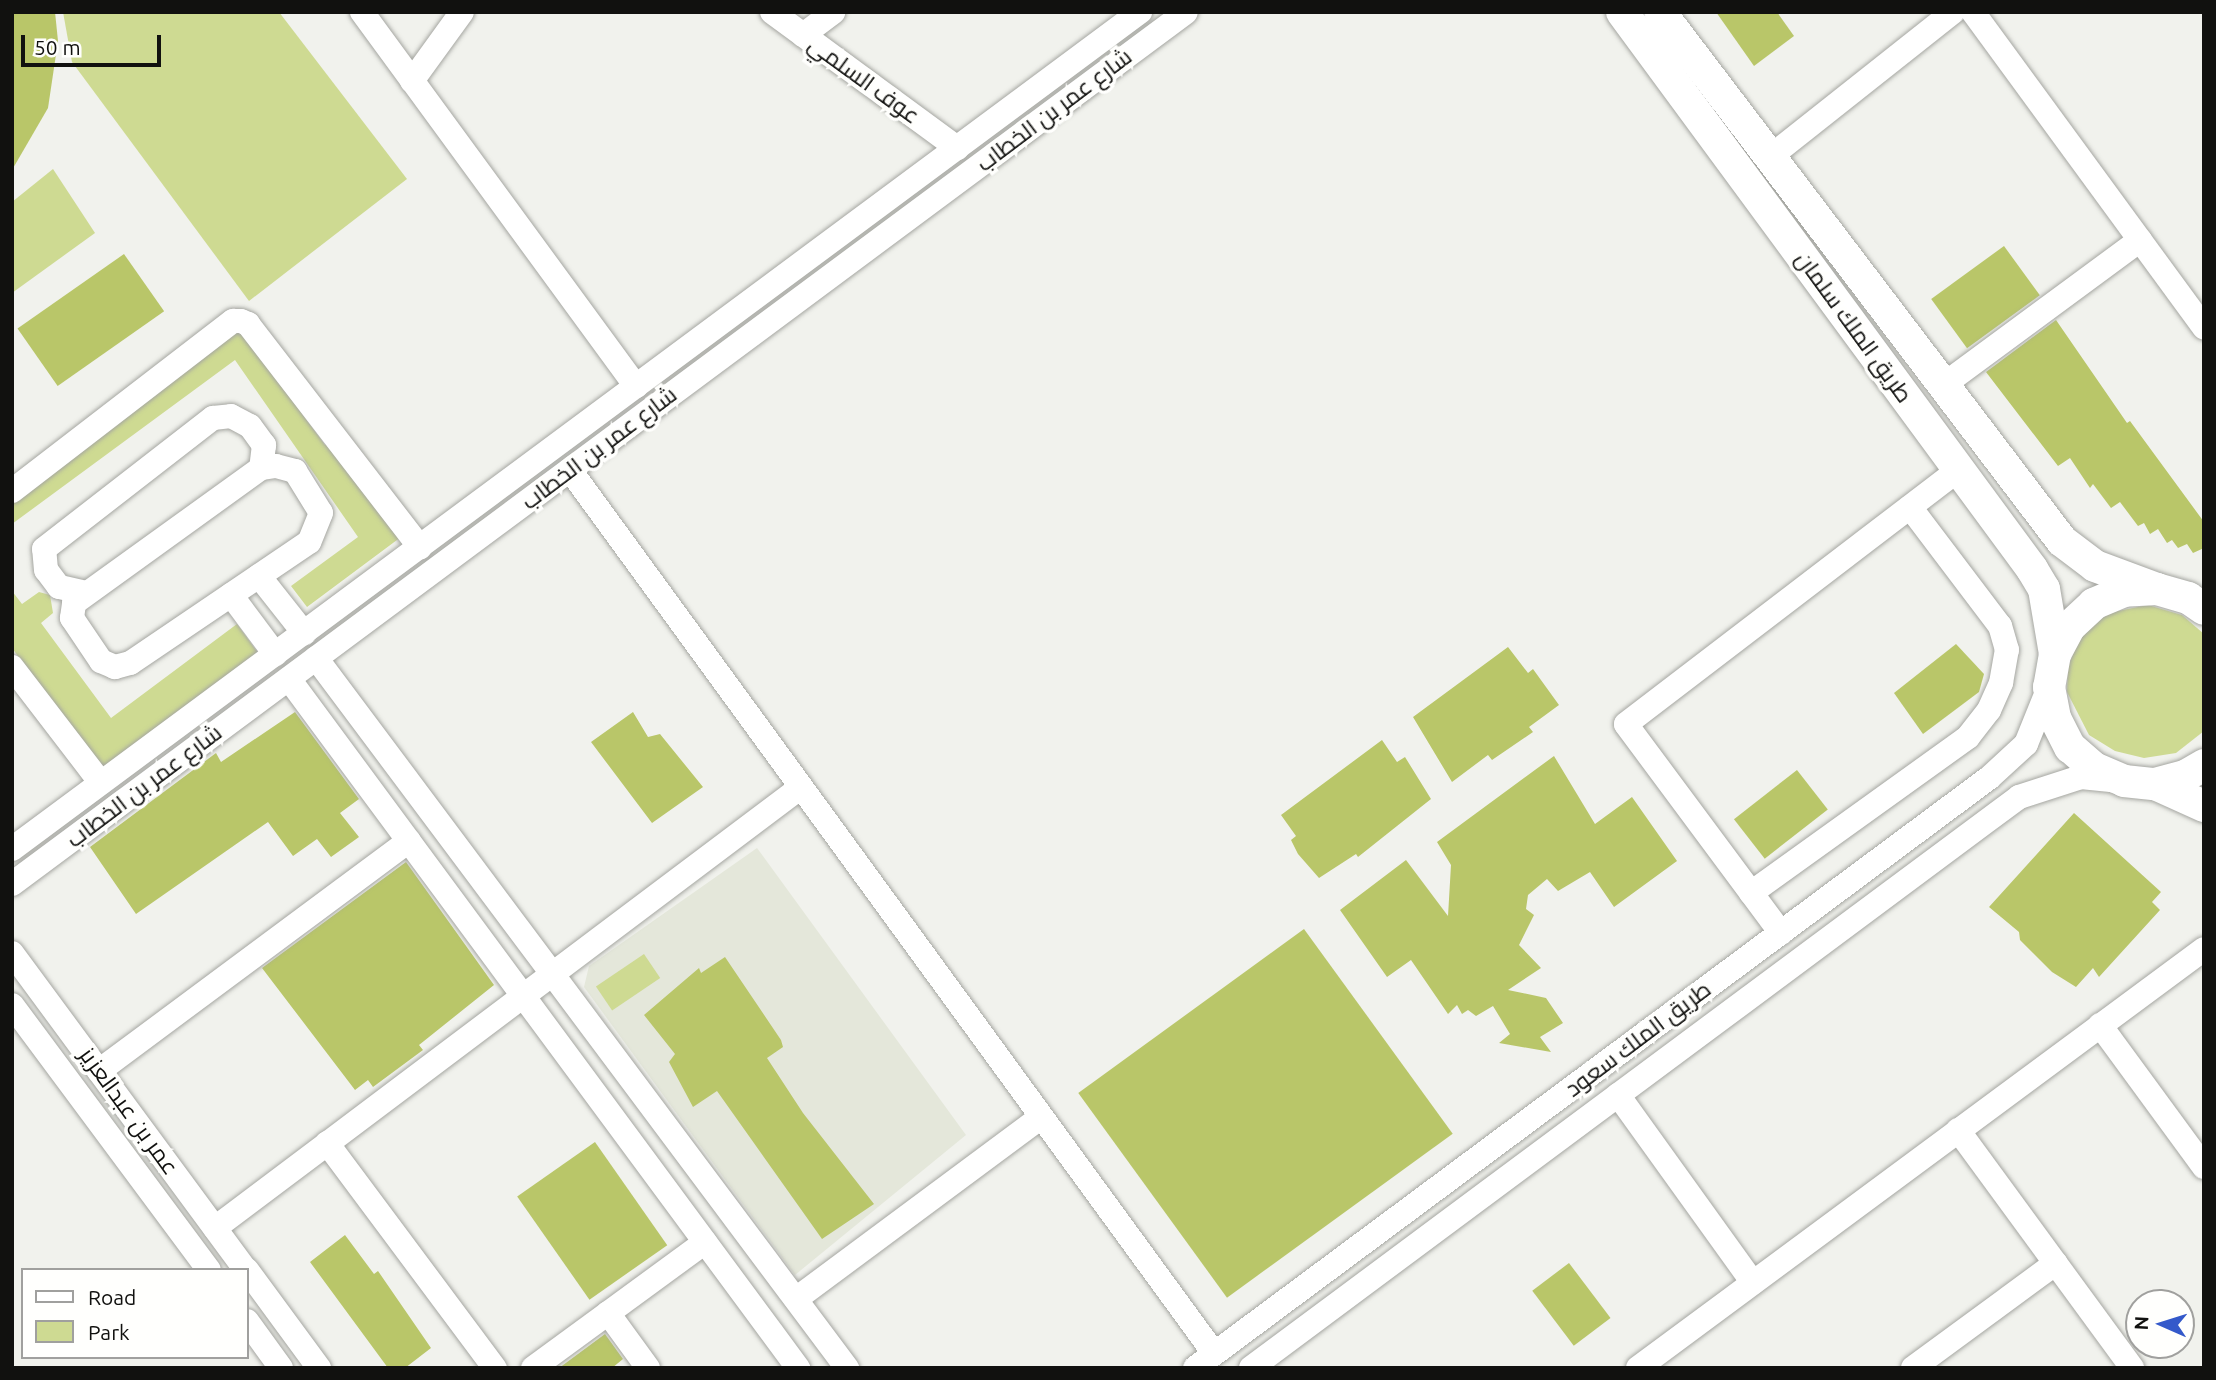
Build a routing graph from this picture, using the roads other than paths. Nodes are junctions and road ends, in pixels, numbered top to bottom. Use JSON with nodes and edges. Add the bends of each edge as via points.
{"nodes":[{"id":1,"x":362,"y":12,"type":"edge"},
{"id":2,"x":462,"y":12,"type":"edge"},
{"id":3,"x":772,"y":12,"type":"edge"},
{"id":4,"x":833,"y":12,"type":"edge"},
{"id":5,"x":1140,"y":12,"type":"edge"},
{"id":6,"x":1186,"y":12,"type":"edge"},
{"id":7,"x":1622,"y":12,"type":"edge"},
{"id":8,"x":1660,"y":12,"type":"edge"},
{"id":9,"x":1953,"y":12,"type":"edge"},
{"id":10,"x":1973,"y":12,"type":"edge"},
{"id":11,"x":803,"y":35,"type":"junction"},
{"id":12,"x":412,"y":81,"type":"junction"},
{"id":13,"x":957,"y":148,"type":"junction"},
{"id":14,"x":1770,"y":157,"type":"junction"},
{"id":15,"x":2140,"y":240,"type":"junction"},
{"id":16,"x":2204,"y":328,"type":"edge"},
{"id":17,"x":636,"y":386,"type":"junction"},
{"id":18,"x":1942,"y":386,"type":"junction"},
{"id":19,"x":261,"y":468,"type":"junction"},
{"id":20,"x":570,"y":470,"type":"junction"},
{"id":21,"x":1959,"y":470,"type":"junction"},
{"id":22,"x":12,"y":491,"type":"edge"},
{"id":23,"x":1910,"y":507,"type":"junction"},
{"id":24,"x":420,"y":547,"type":"junction"},
{"id":25,"x":259,"y":576,"type":"junction"},
{"id":26,"x":2157,"y":589,"type":"junction"},
{"id":27,"x":86,"y":593,"type":"junction"},
{"id":28,"x":231,"y":595,"type":"junction"},
{"id":29,"x":2198,"y":603,"type":"edge"},
{"id":30,"x":304,"y":633,"type":"junction"},
{"id":31,"x":275,"y":654,"type":"junction"},
{"id":32,"x":2055,"y":654,"type":"junction"},
{"id":33,"x":316,"y":658,"type":"junction"},
{"id":34,"x":12,"y":667,"type":"edge"},
{"id":35,"x":289,"y":679,"type":"junction"},
{"id":36,"x":2049,"y":687,"type":"junction"},
{"id":37,"x":2204,"y":765,"type":"edge"},
{"id":38,"x":2124,"y":781,"type":"junction"},
{"id":39,"x":101,"y":783,"type":"junction"},
{"id":40,"x":2155,"y":784,"type":"junction"},
{"id":41,"x":801,"y":787,"type":"junction"},
{"id":42,"x":2204,"y":806,"type":"edge"},
{"id":43,"x":409,"y":841,"type":"junction"},
{"id":44,"x":12,"y":849,"type":"edge"},
{"id":45,"x":12,"y":884,"type":"edge"},
{"id":46,"x":1751,"y":893,"type":"junction"},
{"id":47,"x":1781,"y":933,"type":"junction"},
{"id":48,"x":2204,"y":949,"type":"edge"},
{"id":49,"x":12,"y":953,"type":"edge"},
{"id":50,"x":554,"y":973,"type":"junction"},
{"id":51,"x":524,"y":996,"type":"junction"},
{"id":52,"x":12,"y":1005,"type":"edge"},
{"id":53,"x":2101,"y":1025,"type":"junction"},
{"id":54,"x":99,"y":1070,"type":"junction"},
{"id":55,"x":1618,"y":1095,"type":"junction"},
{"id":56,"x":1041,"y":1116,"type":"junction"},
{"id":57,"x":1958,"y":1130,"type":"junction"},
{"id":58,"x":327,"y":1143,"type":"junction"},
{"id":59,"x":2204,"y":1167,"type":"edge"},
{"id":60,"x":215,"y":1228,"type":"junction"},
{"id":61,"x":705,"y":1242,"type":"junction"},
{"id":62,"x":2056,"y":1263,"type":"junction"},
{"id":63,"x":208,"y":1268,"type":"edge"},
{"id":64,"x":245,"y":1268,"type":"edge"},
{"id":65,"x":248,"y":1271,"type":"edge"},
{"id":66,"x":1753,"y":1283,"type":"junction"},
{"id":67,"x":796,"y":1299,"type":"junction"},
{"id":68,"x":608,"y":1313,"type":"junction"},
{"id":69,"x":248,"y":1322,"type":"edge"},
{"id":70,"x":1205,"y":1361,"type":"edge"},
{"id":71,"x":1928,"y":1363,"type":"edge"},
{"id":72,"x":281,"y":1368,"type":"edge"},
{"id":73,"x":319,"y":1368,"type":"edge"},
{"id":74,"x":495,"y":1368,"type":"edge"},
{"id":75,"x":533,"y":1368,"type":"edge"},
{"id":76,"x":648,"y":1368,"type":"edge"},
{"id":77,"x":798,"y":1368,"type":"edge"},
{"id":78,"x":848,"y":1368,"type":"edge"},
{"id":79,"x":1251,"y":1368,"type":"edge"},
{"id":80,"x":1638,"y":1368,"type":"edge"},
{"id":81,"x":2132,"y":1368,"type":"edge"}],
"edges":[{"from":1,"to":12,"type":"street"},
{"from":2,"to":12,"type":"street"},
{"from":3,"to":11,"type":"street","name":"عوف السلمي"},
{"from":4,"to":11,"type":"street"},
{"from":5,"to":13,"type":"street","name":"شارع عمر بن الخطاب"},
{"from":6,"to":20,"type":"street","name":"شارع عمر بن الخطاب"},
{"from":7,"to":21,"type":"main road","name":"طريق الملك سلمان"},
{"from":8,"to":14,"type":"main road","name":"طريق الملك سلمان"},
{"from":9,"to":14,"type":"street"},
{"from":10,"to":15,"type":"street"},
{"from":11,"to":13,"type":"street","name":"عوف السلمي"},
{"from":12,"to":17,"type":"street"},
{"from":13,"to":17,"type":"street","name":"شارع عمر بن الخطاب"},
{"from":14,"to":18,"type":"main road","name":"طريق الملك سلمان"},
{"from":15,"to":16,"type":"street"},
{"from":15,"to":18,"type":"street"},
{"from":17,"to":24,"type":"street","name":"شارع عمر بن الخطاب"},
{"from":18,"to":26,"type":"main road","name":"طريق الملك سلمان","via":[[2062,541],[2095,566]]},
{"from":19,"to":25,"type":"street","via":[[295,471],[321,513],[309,542]]},
{"from":19,"to":27,"type":"street"},
{"from":19,"to":27,"type":"street","via":[[264,445],[250,426],[232,416],[213,418],[44,549],[46,570],[59,587]]},
{"from":20,"to":33,"type":"street","name":"شارع عمر بن الخطاب"},
{"from":20,"to":41,"type":"street"},
{"from":21,"to":23,"type":"street"},
{"from":21,"to":32,"type":"main road","name":"طريق الملك سلمان","via":[[2044,589]]},
{"from":22,"to":24,"type":"street","via":[[233,321],[241,321],[248,324]]},
{"from":23,"to":46,"type":"street","via":[[2000,626],[2007,650],[2001,683],[1989,710],[1968,737]]},
{"from":23,"to":46,"type":"street","via":[[1626,723]]},
{"from":24,"to":30,"type":"street","name":"شارع عمر بن الخطاب"},
{"from":25,"to":28,"type":"street"},
{"from":25,"to":30,"type":"street"},
{"from":26,"to":29,"type":"main road","name":"طريق الملك سلمان"},
{"from":26,"to":32,"type":"main road","via":[[2124,591],[2094,604],[2070,626]]},
{"from":27,"to":28,"type":"street","via":[[74,603],[72,618],[101,662],[114,667],[130,663]]},
{"from":28,"to":31,"type":"street"},
{"from":30,"to":31,"type":"street","name":"شارع عمر بن الخطاب"},
{"from":31,"to":39,"type":"street","name":"شارع عمر بن الخطاب"},
{"from":32,"to":36,"type":"main road"},
{"from":33,"to":35,"type":"street","name":"شارع عمر بن الخطاب"},
{"from":33,"to":50,"type":"street"},
{"from":34,"to":39,"type":"street"},
{"from":35,"to":43,"type":"street"},
{"from":35,"to":45,"type":"street","name":"شارع عمر بن الخطاب"},
{"from":36,"to":38,"type":"main road","via":[[2055,718],[2070,747],[2094,768]]},
{"from":36,"to":47,"type":"street","name":"طريق الملك سعود","via":[[2026,744],[2006,765]]},
{"from":37,"to":40,"type":"main road"},
{"from":38,"to":40,"type":"main road"},
{"from":38,"to":55,"type":"street","name":"طريق الملك سعود","via":[[2081,777],[2019,797]]},
{"from":39,"to":44,"type":"street","name":"شارع عمر بن الخطاب"},
{"from":40,"to":42,"type":"main road"},
{"from":41,"to":50,"type":"street"},
{"from":41,"to":56,"type":"street"},
{"from":43,"to":51,"type":"street"},
{"from":43,"to":54,"type":"street"},
{"from":46,"to":47,"type":"street"},
{"from":47,"to":70,"type":"street","name":"طريق الملك سعود"},
{"from":48,"to":53,"type":"street"},
{"from":49,"to":54,"type":"street","name":"عمر بن عبدالعزيز"},
{"from":50,"to":51,"type":"street"},
{"from":50,"to":67,"type":"street"},
{"from":51,"to":58,"type":"street"},
{"from":51,"to":61,"type":"street"},
{"from":52,"to":63,"type":"street","name":"عمر بن عبدالعزيز"},
{"from":53,"to":57,"type":"street"},
{"from":53,"to":59,"type":"street"},
{"from":54,"to":60,"type":"street","name":"عمر بن عبدالعزيز"},
{"from":55,"to":66,"type":"street"},
{"from":55,"to":79,"type":"street","name":"طريق الملك سعود"},
{"from":56,"to":67,"type":"street"},
{"from":56,"to":70,"type":"street"},
{"from":57,"to":62,"type":"street"},
{"from":57,"to":66,"type":"street"},
{"from":58,"to":60,"type":"street"},
{"from":58,"to":74,"type":"street"},
{"from":60,"to":64,"type":"street","name":"عمر بن عبدالعزيز"},
{"from":61,"to":68,"type":"street"},
{"from":61,"to":77,"type":"street"},
{"from":62,"to":71,"type":"street"},
{"from":62,"to":81,"type":"street"},
{"from":65,"to":73,"type":"street","name":"عمر بن عبدالعزيز"},
{"from":66,"to":80,"type":"street"},
{"from":67,"to":78,"type":"street"},
{"from":68,"to":75,"type":"street"},
{"from":68,"to":76,"type":"street"},
{"from":69,"to":72,"type":"street"}]}
